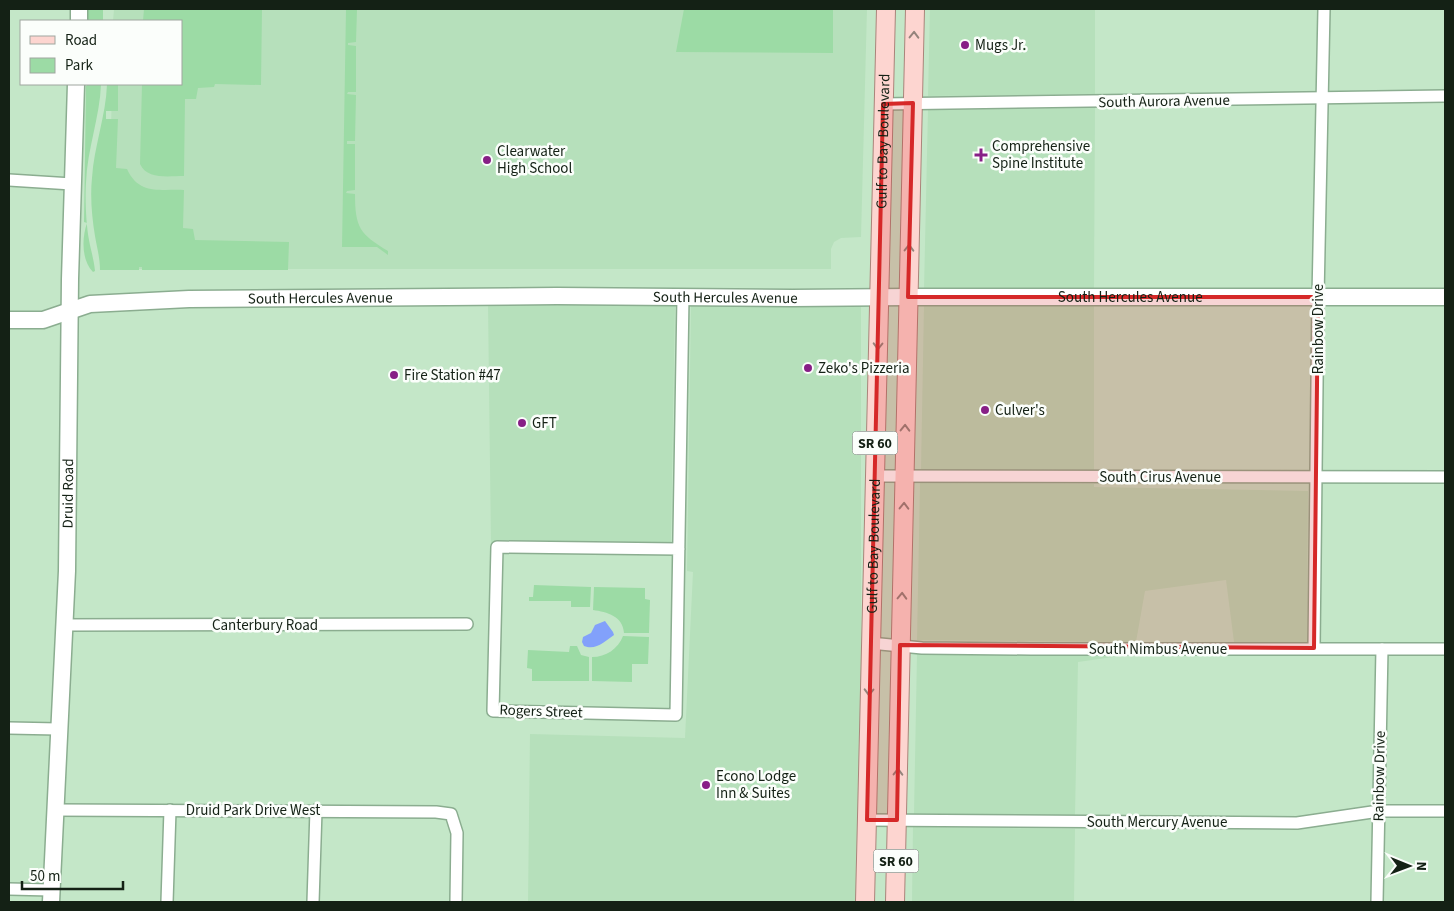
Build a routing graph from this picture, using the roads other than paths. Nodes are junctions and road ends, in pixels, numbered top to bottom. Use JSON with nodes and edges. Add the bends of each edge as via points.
{"nodes":[{"id":1,"x":886,"y":9,"type":"edge"},
{"id":2,"x":915,"y":9,"type":"edge"},
{"id":3,"x":1324,"y":9,"type":"edge"},
{"id":4,"x":76,"y":85,"type":"edge"},
{"id":5,"x":1445,"y":96,"type":"edge"},
{"id":6,"x":1322,"y":99,"type":"junction"},
{"id":7,"x":883,"y":104,"type":"junction"},
{"id":8,"x":913,"y":104,"type":"junction"},
{"id":9,"x":9,"y":180,"type":"edge"},
{"id":10,"x":72,"y":184,"type":"junction"},
{"id":11,"x":683,"y":297,"type":"junction"},
{"id":12,"x":879,"y":297,"type":"junction"},
{"id":13,"x":908,"y":297,"type":"junction"},
{"id":14,"x":1318,"y":297,"type":"junction"},
{"id":15,"x":1445,"y":297,"type":"edge"},
{"id":16,"x":70,"y":311,"type":"junction"},
{"id":17,"x":9,"y":320,"type":"edge"},
{"id":18,"x":874,"y":476,"type":"junction"},
{"id":19,"x":904,"y":476,"type":"junction"},
{"id":20,"x":1316,"y":477,"type":"junction"},
{"id":21,"x":1445,"y":477,"type":"edge"},
{"id":22,"x":679,"y":549,"type":"junction"},
{"id":23,"x":467,"y":624,"type":"dead end"},
{"id":24,"x":63,"y":625,"type":"junction"},
{"id":25,"x":870,"y":643,"type":"junction"},
{"id":26,"x":900,"y":645,"type":"junction"},
{"id":27,"x":1314,"y":648,"type":"junction"},
{"id":28,"x":1382,"y":649,"type":"junction"},
{"id":29,"x":1445,"y":649,"type":"edge"},
{"id":30,"x":9,"y":728,"type":"edge"},
{"id":31,"x":58,"y":729,"type":"junction"},
{"id":32,"x":55,"y":810,"type":"junction"},
{"id":33,"x":170,"y":810,"type":"junction"},
{"id":34,"x":316,"y":810,"type":"junction"},
{"id":35,"x":1379,"y":811,"type":"junction"},
{"id":36,"x":1445,"y":811,"type":"edge"},
{"id":37,"x":867,"y":820,"type":"junction"},
{"id":38,"x":897,"y":820,"type":"junction"},
{"id":39,"x":9,"y":889,"type":"edge"},
{"id":40,"x":51,"y":896,"type":"edge"},
{"id":41,"x":167,"y":902,"type":"edge"},
{"id":42,"x":313,"y":902,"type":"edge"},
{"id":43,"x":456,"y":902,"type":"edge"},
{"id":44,"x":865,"y":902,"type":"edge"},
{"id":45,"x":895,"y":902,"type":"edge"},
{"id":46,"x":1377,"y":902,"type":"edge"}],
"edges":[{"from":1,"to":7,"type":"main road","name":"Gulf to Bay Boulevard","number":"SR 60"},
{"from":8,"to":2,"type":"main road","name":"Gulf to Bay Boulevard","number":"SR 60","one_way":true},
{"from":3,"to":6,"type":"street","name":"Rainbow Drive"},
{"from":4,"to":10,"type":"street","name":"Druid Road"},
{"from":5,"to":6,"type":"street","name":"South Aurora Avenue"},
{"from":6,"to":8,"type":"street","name":"South Aurora Avenue"},
{"from":6,"to":14,"type":"street","name":"Rainbow Drive"},
{"from":7,"to":8,"type":"street","name":"South Aurora Avenue"},
{"from":7,"to":12,"type":"main road","name":"Gulf to Bay Boulevard","number":"SR 60"},
{"from":13,"to":8,"type":"main road","name":"Gulf to Bay Boulevard","number":"SR 60","one_way":true},
{"from":9,"to":10,"type":"street"},
{"from":10,"to":16,"type":"street","name":"Druid Road"},
{"from":11,"to":12,"type":"street","name":"South Hercules Avenue"},
{"from":11,"to":16,"type":"street","name":"South Hercules Avenue","via":[[189,299],[90,304]]},
{"from":11,"to":22,"type":"street","name":"Rogers Street"},
{"from":12,"to":13,"type":"street","name":"South Hercules Avenue"},
{"from":12,"to":18,"type":"main road","name":"Gulf to Bay Boulevard","number":"SR 60","one_way":true},
{"from":13,"to":14,"type":"street","name":"South Hercules Avenue"},
{"from":19,"to":13,"type":"main road","name":"Gulf to Bay Boulevard","number":"SR 60","one_way":true},
{"from":14,"to":15,"type":"street","name":"South Hercules Avenue"},
{"from":14,"to":20,"type":"street","name":"Rainbow Drive"},
{"from":16,"to":17,"type":"street","name":"South Hercules Avenue","via":[[43,320]]},
{"from":16,"to":24,"type":"street","name":"Druid Road","via":[[67,571]]},
{"from":18,"to":19,"type":"street","name":"South Cirus Avenue"},
{"from":18,"to":25,"type":"main road","name":"Gulf to Bay Boulevard","number":"SR 60"},
{"from":19,"to":20,"type":"street","name":"South Cirus Avenue"},
{"from":26,"to":19,"type":"main road","name":"Gulf to Bay Boulevard","number":"SR 60","one_way":true},
{"from":20,"to":21,"type":"street","name":"South Cirus Avenue"},
{"from":20,"to":27,"type":"street","name":"Rainbow Drive"},
{"from":22,"to":22,"type":"street","name":"Rogers Street","via":[[676,715],[493,711],[497,547]]},
{"from":23,"to":24,"type":"street","name":"Canterbury Road"},
{"from":24,"to":31,"type":"street","name":"Druid Road"},
{"from":25,"to":26,"type":"street","name":"South Nimbus Avenue"},
{"from":25,"to":37,"type":"main road","name":"Gulf to Bay Boulevard","number":"SR 60","one_way":true},
{"from":26,"to":27,"type":"street","name":"South Nimbus Avenue","via":[[1031,649]]},
{"from":38,"to":26,"type":"main road","name":"Gulf to Bay Boulevard","number":"SR 60","one_way":true},
{"from":27,"to":28,"type":"street","name":"South Nimbus Avenue"},
{"from":28,"to":29,"type":"street","name":"South Nimbus Avenue"},
{"from":28,"to":35,"type":"street","name":"Rainbow Drive"},
{"from":30,"to":31,"type":"street"},
{"from":31,"to":32,"type":"street","name":"Druid Road"},
{"from":32,"to":33,"type":"street","name":"Druid Park Drive West"},
{"from":32,"to":40,"type":"street","name":"Druid Road"},
{"from":33,"to":34,"type":"street","name":"Druid Park Drive West"},
{"from":33,"to":41,"type":"street"},
{"from":34,"to":42,"type":"street"},
{"from":34,"to":43,"type":"street","name":"Druid Park Drive West","via":[[451,814],[457,833]]},
{"from":35,"to":36,"type":"street","name":"South Mercury Avenue"},
{"from":35,"to":38,"type":"street","name":"South Mercury Avenue","via":[[1297,824]]},
{"from":35,"to":46,"type":"street","name":"Rainbow Drive"},
{"from":37,"to":38,"type":"street","name":"South Mercury Avenue"},
{"from":37,"to":44,"type":"main road","name":"Gulf to Bay Boulevard","number":"SR 60"},
{"from":38,"to":45,"type":"main road","name":"Gulf to Bay Boulevard","number":"SR 60"},
{"from":39,"to":40,"type":"street"}]}
